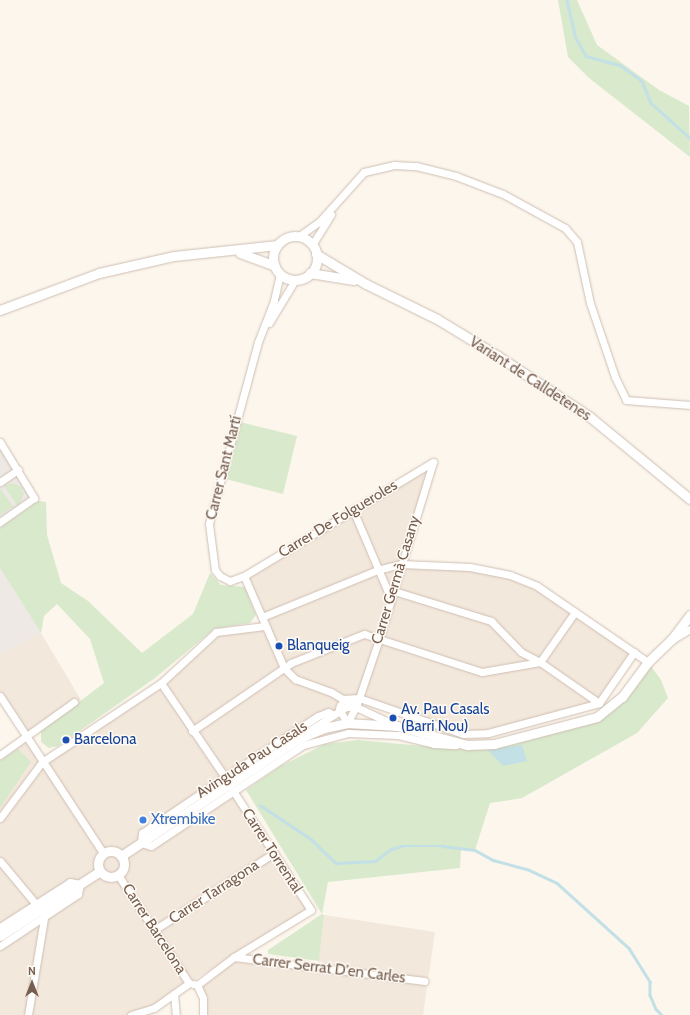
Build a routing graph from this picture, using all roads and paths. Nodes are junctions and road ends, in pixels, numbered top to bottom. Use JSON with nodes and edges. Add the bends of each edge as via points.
{"nodes":[{"id":1,"x":356,"y":180,"type":"junction"},
{"id":2,"x":299,"y":236,"type":"junction"},
{"id":3,"x":312,"y":244,"type":"junction"},
{"id":4,"x":278,"y":245,"type":"junction"},
{"id":5,"x":226,"y":250,"type":"junction"},
{"id":6,"x":316,"y":254,"type":"junction"},
{"id":7,"x":278,"y":270,"type":"junction"},
{"id":8,"x":310,"y":273,"type":"junction"},
{"id":9,"x":296,"y":280,"type":"junction"},
{"id":10,"x":366,"y":284,"type":"junction"},
{"id":11,"x":0,"y":310,"type":"edge"},
{"id":12,"x":247,"y":379,"type":"junction"},
{"id":13,"x":690,"y":405,"type":"edge"},
{"id":14,"x":0,"y":442,"type":"edge"},
{"id":15,"x":432,"y":462,"type":"joint"},
{"id":16,"x":18,"y":470,"type":"junction"},
{"id":17,"x":0,"y":482,"type":"edge"},
{"id":18,"x":686,"y":496,"type":"edge"},
{"id":19,"x":690,"y":504,"type":"edge"},
{"id":20,"x":353,"y":510,"type":"junction"},
{"id":21,"x":0,"y":522,"type":"edge"},
{"id":22,"x":401,"y":564,"type":"junction"},
{"id":23,"x":377,"y":570,"type":"junction"},
{"id":24,"x":244,"y":576,"type":"junction"},
{"id":25,"x":394,"y":591,"type":"junction"},
{"id":26,"x":391,"y":598,"type":"junction"},
{"id":27,"x":576,"y":612,"type":"junction"},
{"id":28,"x":689,"y":614,"type":"edge"},
{"id":29,"x":262,"y":617,"type":"junction"},
{"id":30,"x":265,"y":626,"type":"junction"},
{"id":31,"x":690,"y":629,"type":"edge"},
{"id":32,"x":379,"y":639,"type":"junction"},
{"id":33,"x":672,"y":639,"type":"junction"},
{"id":34,"x":634,"y":652,"type":"junction"},
{"id":35,"x":540,"y":662,"type":"junction"},
{"id":36,"x":648,"y":662,"type":"junction"},
{"id":37,"x":284,"y":668,"type":"junction"},
{"id":38,"x":161,"y":683,"type":"junction"},
{"id":39,"x":0,"y":696,"type":"edge"},
{"id":40,"x":359,"y":698,"type":"junction"},
{"id":41,"x":342,"y":699,"type":"junction"},
{"id":42,"x":74,"y":702,"type":"dead end"},
{"id":43,"x":600,"y":703,"type":"junction"},
{"id":44,"x":356,"y":707,"type":"junction"},
{"id":45,"x":339,"y":709,"type":"junction"},
{"id":46,"x":332,"y":714,"type":"junction"},
{"id":47,"x":347,"y":723,"type":"junction"},
{"id":48,"x":398,"y":726,"type":"junction"},
{"id":49,"x":192,"y":731,"type":"junction"},
{"id":50,"x":26,"y":737,"type":"junction"},
{"id":51,"x":298,"y":739,"type":"junction"},
{"id":52,"x":467,"y":745,"type":"junction"},
{"id":53,"x":0,"y":755,"type":"edge"},
{"id":54,"x":42,"y":762,"type":"junction"},
{"id":55,"x":225,"y":777,"type":"junction"},
{"id":56,"x":233,"y":791,"type":"junction"},
{"id":57,"x":0,"y":818,"type":"edge"},
{"id":58,"x":141,"y":843,"type":"junction"},
{"id":59,"x":103,"y":853,"type":"junction"},
{"id":60,"x":274,"y":853,"type":"junction"},
{"id":61,"x":121,"y":856,"type":"junction"},
{"id":62,"x":0,"y":861,"type":"edge"},
{"id":63,"x":100,"y":872,"type":"junction"},
{"id":64,"x":118,"y":875,"type":"junction"},
{"id":65,"x":80,"y":884,"type":"junction"},
{"id":66,"x":36,"y":903,"type":"junction"},
{"id":67,"x":44,"y":918,"type":"junction"},
{"id":68,"x":0,"y":927,"type":"edge"},
{"id":69,"x":154,"y":930,"type":"junction"},
{"id":70,"x":0,"y":936,"type":"edge"},
{"id":71,"x":0,"y":946,"type":"edge"},
{"id":72,"x":234,"y":957,"type":"junction"},
{"id":73,"x":424,"y":981,"type":"dead end"},
{"id":74,"x":189,"y":982,"type":"junction"},
{"id":75,"x":197,"y":985,"type":"junction"},
{"id":76,"x":174,"y":994,"type":"junction"},
{"id":77,"x":28,"y":1015,"type":"edge"},
{"id":78,"x":131,"y":1015,"type":"edge"},
{"id":79,"x":176,"y":1015,"type":"edge"},
{"id":80,"x":203,"y":1015,"type":"edge"}],
"edges":[{"from":1,"to":2,"type":"street","via":[[319,222]]},
{"from":1,"to":3,"type":"street"},
{"from":1,"to":13,"type":"street","via":[[364,172],[394,165],[416,166],[456,176],[503,194],[565,228],[577,242],[590,304],[615,377],[626,400]]},
{"from":2,"to":3,"type":"street"},
{"from":2,"to":4,"type":"street","via":[[286,238]]},
{"from":3,"to":6,"type":"street"},
{"from":4,"to":5,"type":"street"},
{"from":4,"to":7,"type":"street","via":[[273,255]]},
{"from":5,"to":7,"type":"street","via":[[253,256]]},
{"from":5,"to":11,"type":"street","via":[[174,256],[99,273]]},
{"from":6,"to":8,"type":"street","via":[[316,266]]},
{"from":6,"to":10,"type":"street","name":"Variant de Calldetenes"},
{"from":7,"to":9,"type":"street"},
{"from":7,"to":12,"type":"street","name":"Carrer Sant Martí"},
{"from":8,"to":9,"type":"street"},
{"from":8,"to":10,"type":"street","name":"Variant de Calldetenes"},
{"from":9,"to":12,"type":"street","name":"Carrer Sant Martí","via":[[266,329]]},
{"from":10,"to":18,"type":"street","name":"Variant de Calldetenes","via":[[437,319],[504,360],[590,417]]},
{"from":12,"to":24,"type":"street","name":"Carrer Sant Martí","via":[[209,524],[215,570],[230,581]]},
{"from":14,"to":16,"type":"street"},
{"from":15,"to":20,"type":"street","name":"Carrer De Folgueroles"},
{"from":15,"to":22,"type":"street","name":"Carrer Germà Casany"},
{"from":16,"to":17,"type":"street"},
{"from":16,"to":21,"type":"street","via":[[34,498]]},
{"from":18,"to":19,"type":"street","name":"Variant de Calldetenes"},
{"from":20,"to":23,"type":"street"},
{"from":20,"to":24,"type":"street","name":"Carrer De Folgueroles"},
{"from":22,"to":23,"type":"street"},
{"from":22,"to":25,"type":"street","name":"Carrer Germà Casany"},
{"from":22,"to":27,"type":"street","via":[[470,567],[510,575],[537,586]]},
{"from":23,"to":26,"type":"street"},
{"from":23,"to":29,"type":"street"},
{"from":24,"to":29,"type":"street"},
{"from":25,"to":26,"type":"street","name":"Carrer Germà Casany"},
{"from":25,"to":35,"type":"street","via":[[491,621],[521,652]]},
{"from":26,"to":32,"type":"street","name":"Carrer Germà Casany"},
{"from":27,"to":34,"type":"street"},
{"from":27,"to":35,"type":"street"},
{"from":28,"to":33,"type":"street"},
{"from":29,"to":30,"type":"street"},
{"from":30,"to":37,"type":"street"},
{"from":30,"to":38,"type":"street","via":[[216,632]]},
{"from":31,"to":33,"type":"street"},
{"from":32,"to":35,"type":"street","via":[[482,672]]},
{"from":32,"to":37,"type":"street","via":[[364,634]]},
{"from":32,"to":40,"type":"street","name":"Carrer Germà Casany"},
{"from":33,"to":36,"type":"street"},
{"from":34,"to":36,"type":"street"},
{"from":34,"to":43,"type":"street"},
{"from":35,"to":43,"type":"street"},
{"from":36,"to":52,"type":"street","via":[[622,697],[597,717],[494,744]]},
{"from":37,"to":41,"type":"street","via":[[295,679]]},
{"from":37,"to":49,"type":"street"},
{"from":38,"to":49,"type":"street"},
{"from":38,"to":54,"type":"street"},
{"from":39,"to":50,"type":"street"},
{"from":40,"to":41,"type":"street"},
{"from":40,"to":43,"type":"street","via":[[464,734],[488,733]]},
{"from":40,"to":44,"type":"street"},
{"from":41,"to":44,"type":"street"},
{"from":41,"to":45,"type":"street"},
{"from":42,"to":50,"type":"street"},
{"from":44,"to":45,"type":"street","name":"Avinguda Pau Casals"},
{"from":44,"to":47,"type":"street"},
{"from":44,"to":48,"type":"street","name":"Avinguda Pau Casals"},
{"from":45,"to":46,"type":"street","name":"Avinguda Pau Casals"},
{"from":45,"to":47,"type":"street"},
{"from":46,"to":51,"type":"street","name":"Avinguda Pau Casals"},
{"from":46,"to":55,"type":"street","name":"Avinguda Pau Casals","via":[[328,712],[318,716]]},
{"from":47,"to":48,"type":"street","name":"Avinguda Pau Casals"},
{"from":47,"to":51,"type":"street","name":"Avinguda Pau Casals","via":[[324,728]]},
{"from":48,"to":52,"type":"street","name":"Avinguda Pau Casals"},
{"from":49,"to":55,"type":"street"},
{"from":50,"to":53,"type":"street"},
{"from":50,"to":54,"type":"street"},
{"from":51,"to":58,"type":"street","name":"Avinguda Pau Casals"},
{"from":52,"to":56,"type":"street","name":"Avinguda Pau Casals","via":[[434,744],[398,735],[348,733],[303,746]]},
{"from":54,"to":57,"type":"street"},
{"from":54,"to":59,"type":"street"},
{"from":55,"to":58,"type":"street","name":"Avinguda Pau Casals","via":[[142,833]]},
{"from":56,"to":58,"type":"street","name":"Avinguda Pau Casals","via":[[151,846]]},
{"from":56,"to":60,"type":"street","name":"Carrer Torrental"},
{"from":58,"to":61,"type":"street","name":"Avinguda Pau Casals"},
{"from":59,"to":61,"type":"street","via":[[116,852]]},
{"from":59,"to":63,"type":"street","via":[[99,859]]},
{"from":60,"to":69,"type":"street","name":"Carrer Tarragona"},
{"from":60,"to":72,"type":"street","name":"Carrer Torrental","via":[[311,910]]},
{"from":61,"to":64,"type":"street","via":[[124,863]]},
{"from":62,"to":66,"type":"street"},
{"from":63,"to":64,"type":"street","via":[[105,876]]},
{"from":63,"to":65,"type":"street"},
{"from":64,"to":69,"type":"street","name":"Carrer Barcelona"},
{"from":65,"to":66,"type":"street","via":[[70,882]]},
{"from":65,"to":67,"type":"street","via":[[78,894]]},
{"from":65,"to":70,"type":"street"},
{"from":66,"to":68,"type":"street"},
{"from":67,"to":71,"type":"street"},
{"from":67,"to":77,"type":"street"},
{"from":69,"to":74,"type":"street","name":"Carrer Barcelona"},
{"from":72,"to":73,"type":"street","name":"Carrer Serrat D'en Carles"},
{"from":72,"to":75,"type":"street"},
{"from":74,"to":75,"type":"street"},
{"from":74,"to":76,"type":"street"},
{"from":75,"to":80,"type":"street","via":[[203,998]]},
{"from":76,"to":78,"type":"street","via":[[154,1008]]},
{"from":76,"to":79,"type":"street"}]}
